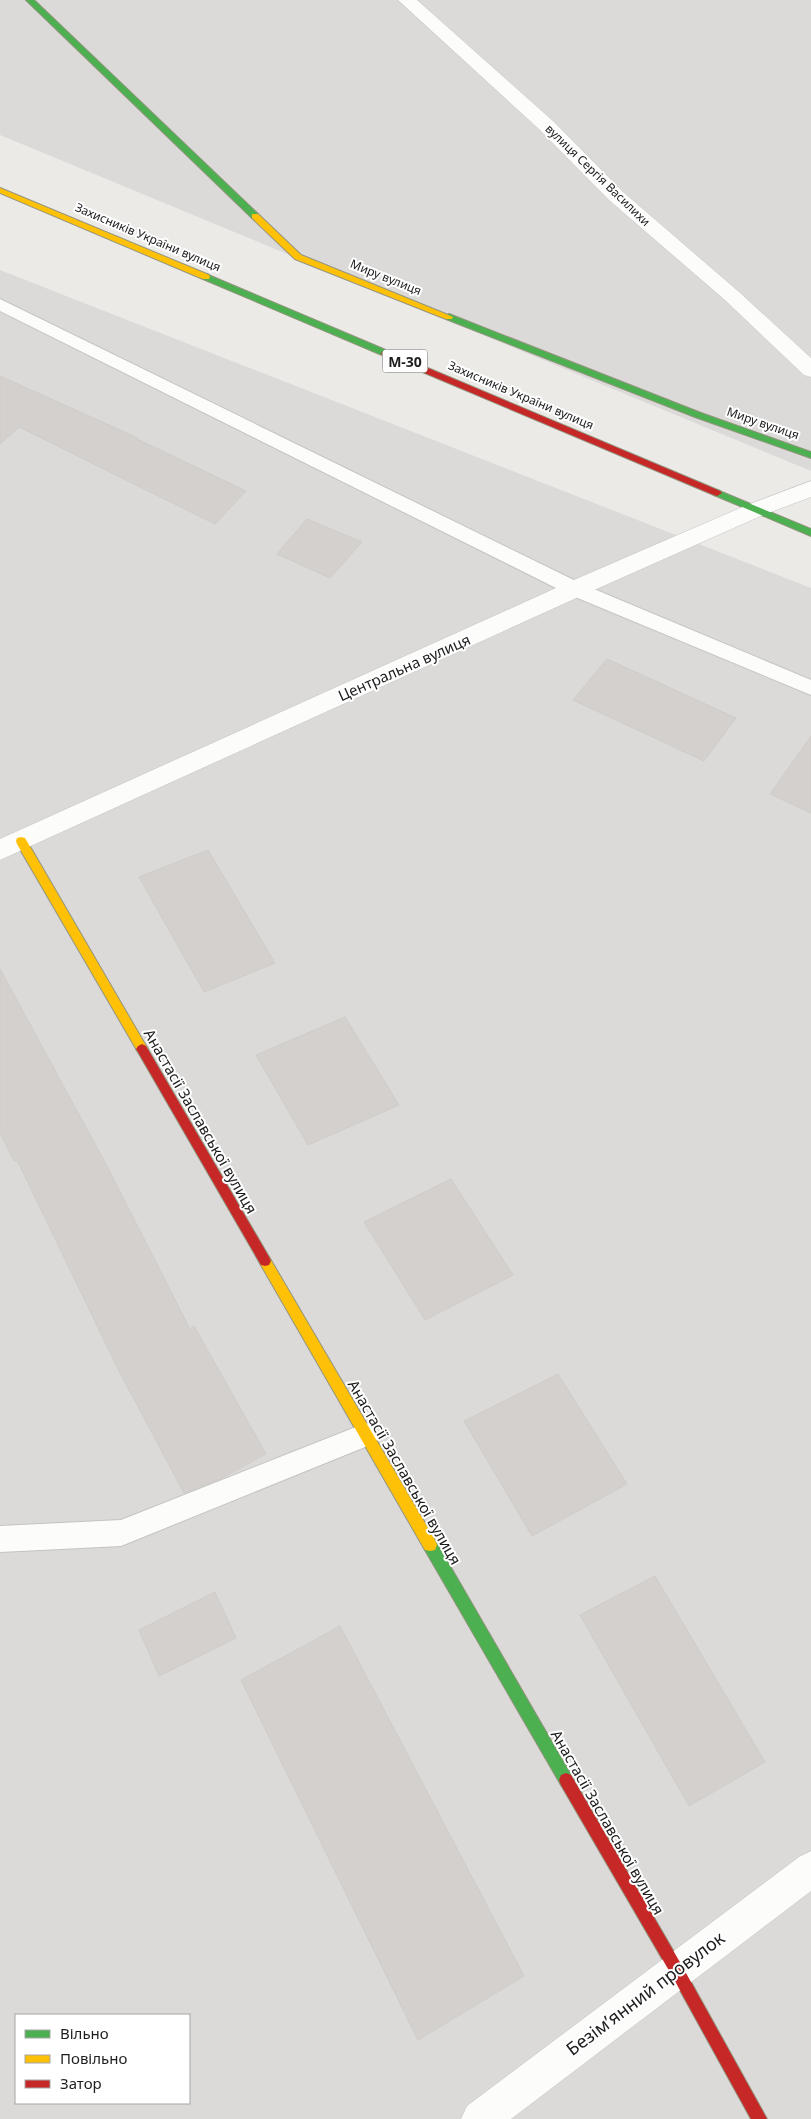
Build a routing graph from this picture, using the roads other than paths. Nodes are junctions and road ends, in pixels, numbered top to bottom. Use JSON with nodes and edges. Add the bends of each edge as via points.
{"nodes":[{"id":1,"x":30,"y":0,"type":"edge"},
{"id":2,"x":407,"y":0,"type":"edge"},
{"id":3,"x":0,"y":190,"type":"edge"},
{"id":4,"x":0,"y":304,"type":"edge"},
{"id":5,"x":811,"y":370,"type":"edge"},
{"id":6,"x":811,"y":455,"type":"edge"},
{"id":7,"x":811,"y":489,"type":"edge"},
{"id":8,"x":755,"y":510,"type":"junction"},
{"id":9,"x":811,"y":533,"type":"edge"},
{"id":10,"x":575,"y":589,"type":"junction"},
{"id":11,"x":811,"y":688,"type":"edge"},
{"id":12,"x":10,"y":846,"type":"edge"},
{"id":13,"x":366,"y":1435,"type":"junction"},
{"id":14,"x":0,"y":1539,"type":"edge"},
{"id":15,"x":811,"y":1869,"type":"edge"},
{"id":16,"x":676,"y":1969,"type":"junction"},
{"id":17,"x":480,"y":2119,"type":"edge"},
{"id":18,"x":759,"y":2119,"type":"edge"}],
"edges":[{"from":1,"to":6,"type":"main road","name":"Миру вулиця","via":[[298,257],[698,415]]},
{"from":2,"to":5,"type":"street","name":"вулиця Сергія Василихи","via":[[546,125],[616,196],[732,296]]},
{"from":3,"to":8,"type":"main road","name":"Захисників України вулиця","number":"М-30"},
{"from":4,"to":10,"type":"lane"},
{"from":7,"to":8,"type":"street","name":"Центральна вулиця"},
{"from":8,"to":9,"type":"main road","name":"Захисників України вулиця","number":"М-30"},
{"from":8,"to":10,"type":"street","name":"Центральна вулиця"},
{"from":10,"to":11,"type":"lane"},
{"from":10,"to":12,"type":"street","name":"Центральна вулиця"},
{"from":12,"to":13,"type":"main road","name":"Анастасії Заславської вулиця"},
{"from":13,"to":14,"type":"lane","via":[[121,1533]]},
{"from":13,"to":16,"type":"main road","name":"Анастасії Заславської вулиця"},
{"from":15,"to":16,"type":"street","name":"Безімʼянний провулок"},
{"from":16,"to":17,"type":"street","name":"Безімʼянний провулок"},
{"from":16,"to":18,"type":"main road","name":"Анастасії Заславської вулиця"}]}
